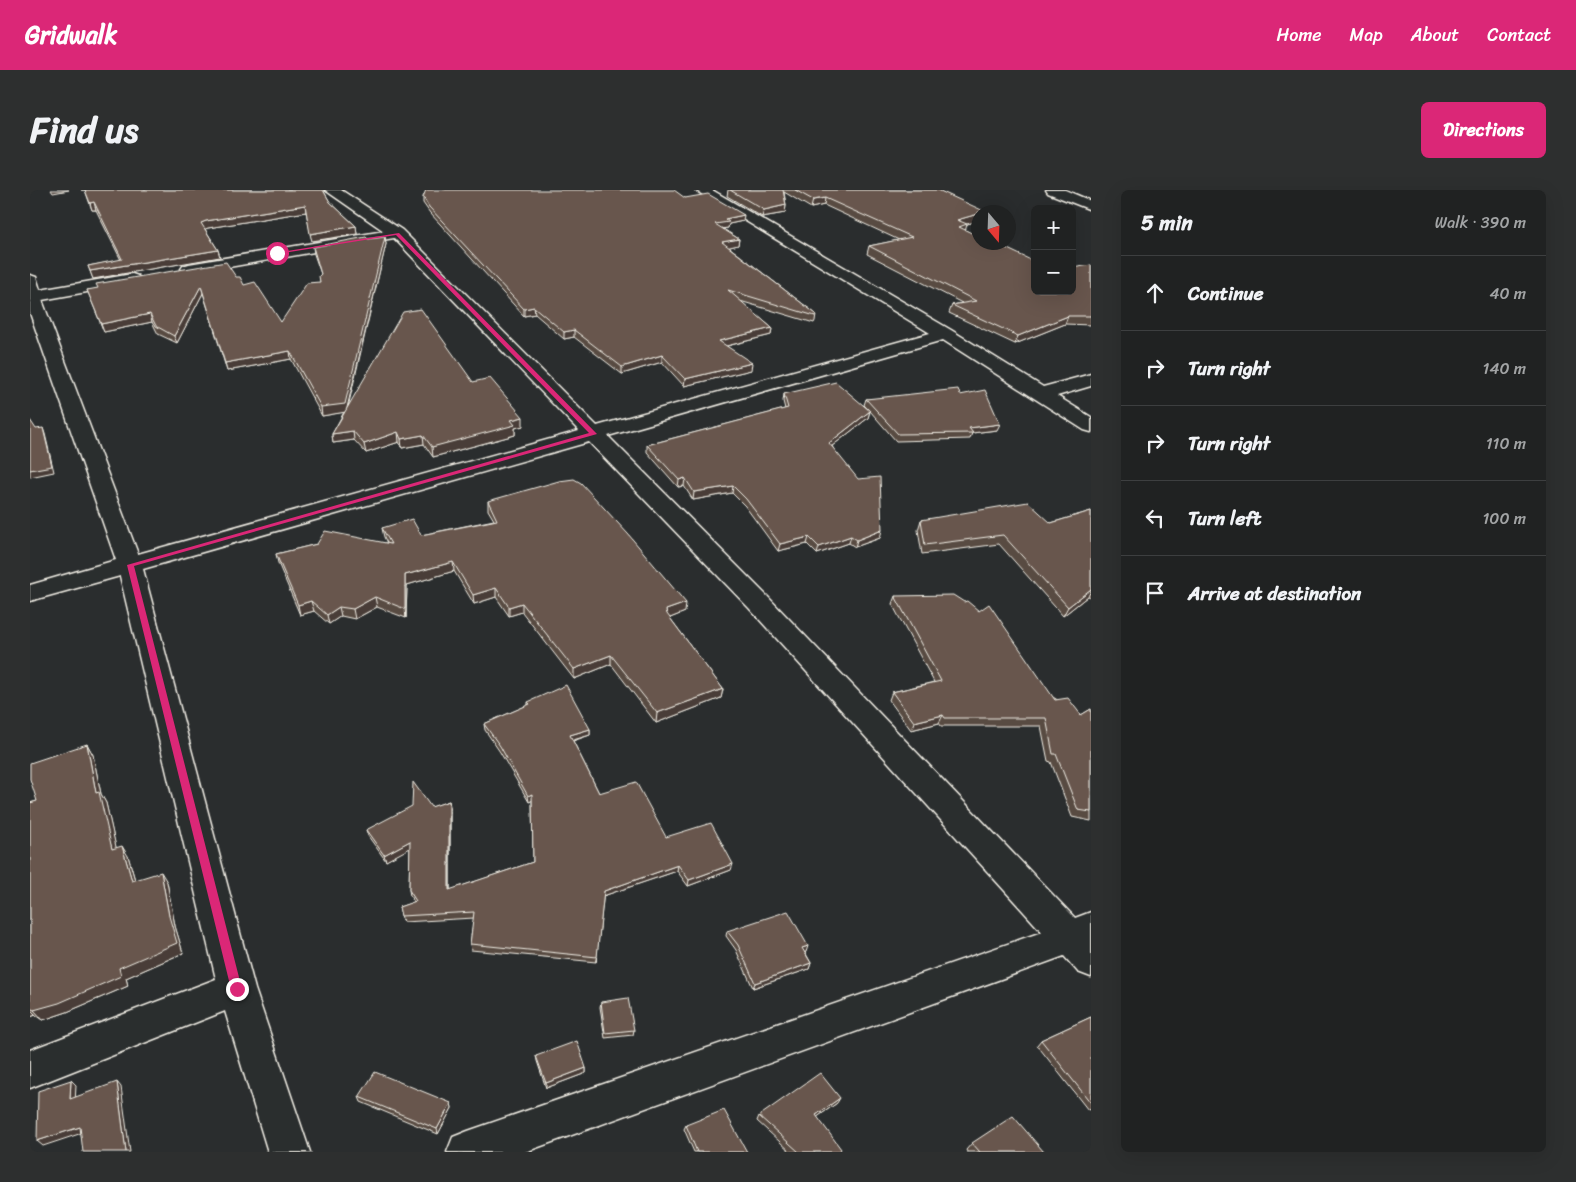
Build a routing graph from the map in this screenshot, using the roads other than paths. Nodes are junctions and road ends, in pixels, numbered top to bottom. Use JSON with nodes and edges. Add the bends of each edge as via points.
{"nodes":[{"id":1,"x":332,"y":190,"type":"edge"},
{"id":2,"x":702,"y":190,"type":"edge"},
{"id":3,"x":1053,"y":190,"type":"edge"},
{"id":4,"x":1091,"y":206,"type":"edge"},
{"id":5,"x":398,"y":234,"type":"junction"},
{"id":6,"x":170,"y":272,"type":"edge"},
{"id":7,"x":150,"y":276,"type":"edge"},
{"id":8,"x":31,"y":291,"type":"edge"},
{"id":9,"x":945,"y":334,"type":"junction"},
{"id":10,"x":1091,"y":380,"type":"edge"},
{"id":11,"x":1041,"y":394,"type":"junction"},
{"id":12,"x":1091,"y":426,"type":"edge"},
{"id":13,"x":594,"y":434,"type":"junction"},
{"id":14,"x":130,"y":565,"type":"junction"},
{"id":15,"x":30,"y":593,"type":"edge"},
{"id":16,"x":1084,"y":942,"type":"edge"},
{"id":17,"x":237,"y":989,"type":"junction"},
{"id":18,"x":30,"y":1069,"type":"edge"},
{"id":19,"x":289,"y":1152,"type":"edge"},
{"id":20,"x":468,"y":1152,"type":"edge"}],
"edges":[{"from":1,"to":5,"type":"street"},
{"from":2,"to":9,"type":"street"},
{"from":3,"to":4,"type":"street"},
{"from":5,"to":6,"type":"street"},
{"from":5,"to":13,"type":"street"},
{"from":7,"to":8,"type":"street"},
{"from":8,"to":14,"type":"street"},
{"from":9,"to":11,"type":"street"},
{"from":9,"to":13,"type":"street"},
{"from":10,"to":11,"type":"street"},
{"from":11,"to":12,"type":"street"},
{"from":13,"to":14,"type":"street"},
{"from":13,"to":16,"type":"street"},
{"from":14,"to":15,"type":"street"},
{"from":14,"to":17,"type":"street"},
{"from":16,"to":20,"type":"street"},
{"from":17,"to":18,"type":"street"},
{"from":17,"to":19,"type":"street"}]}
